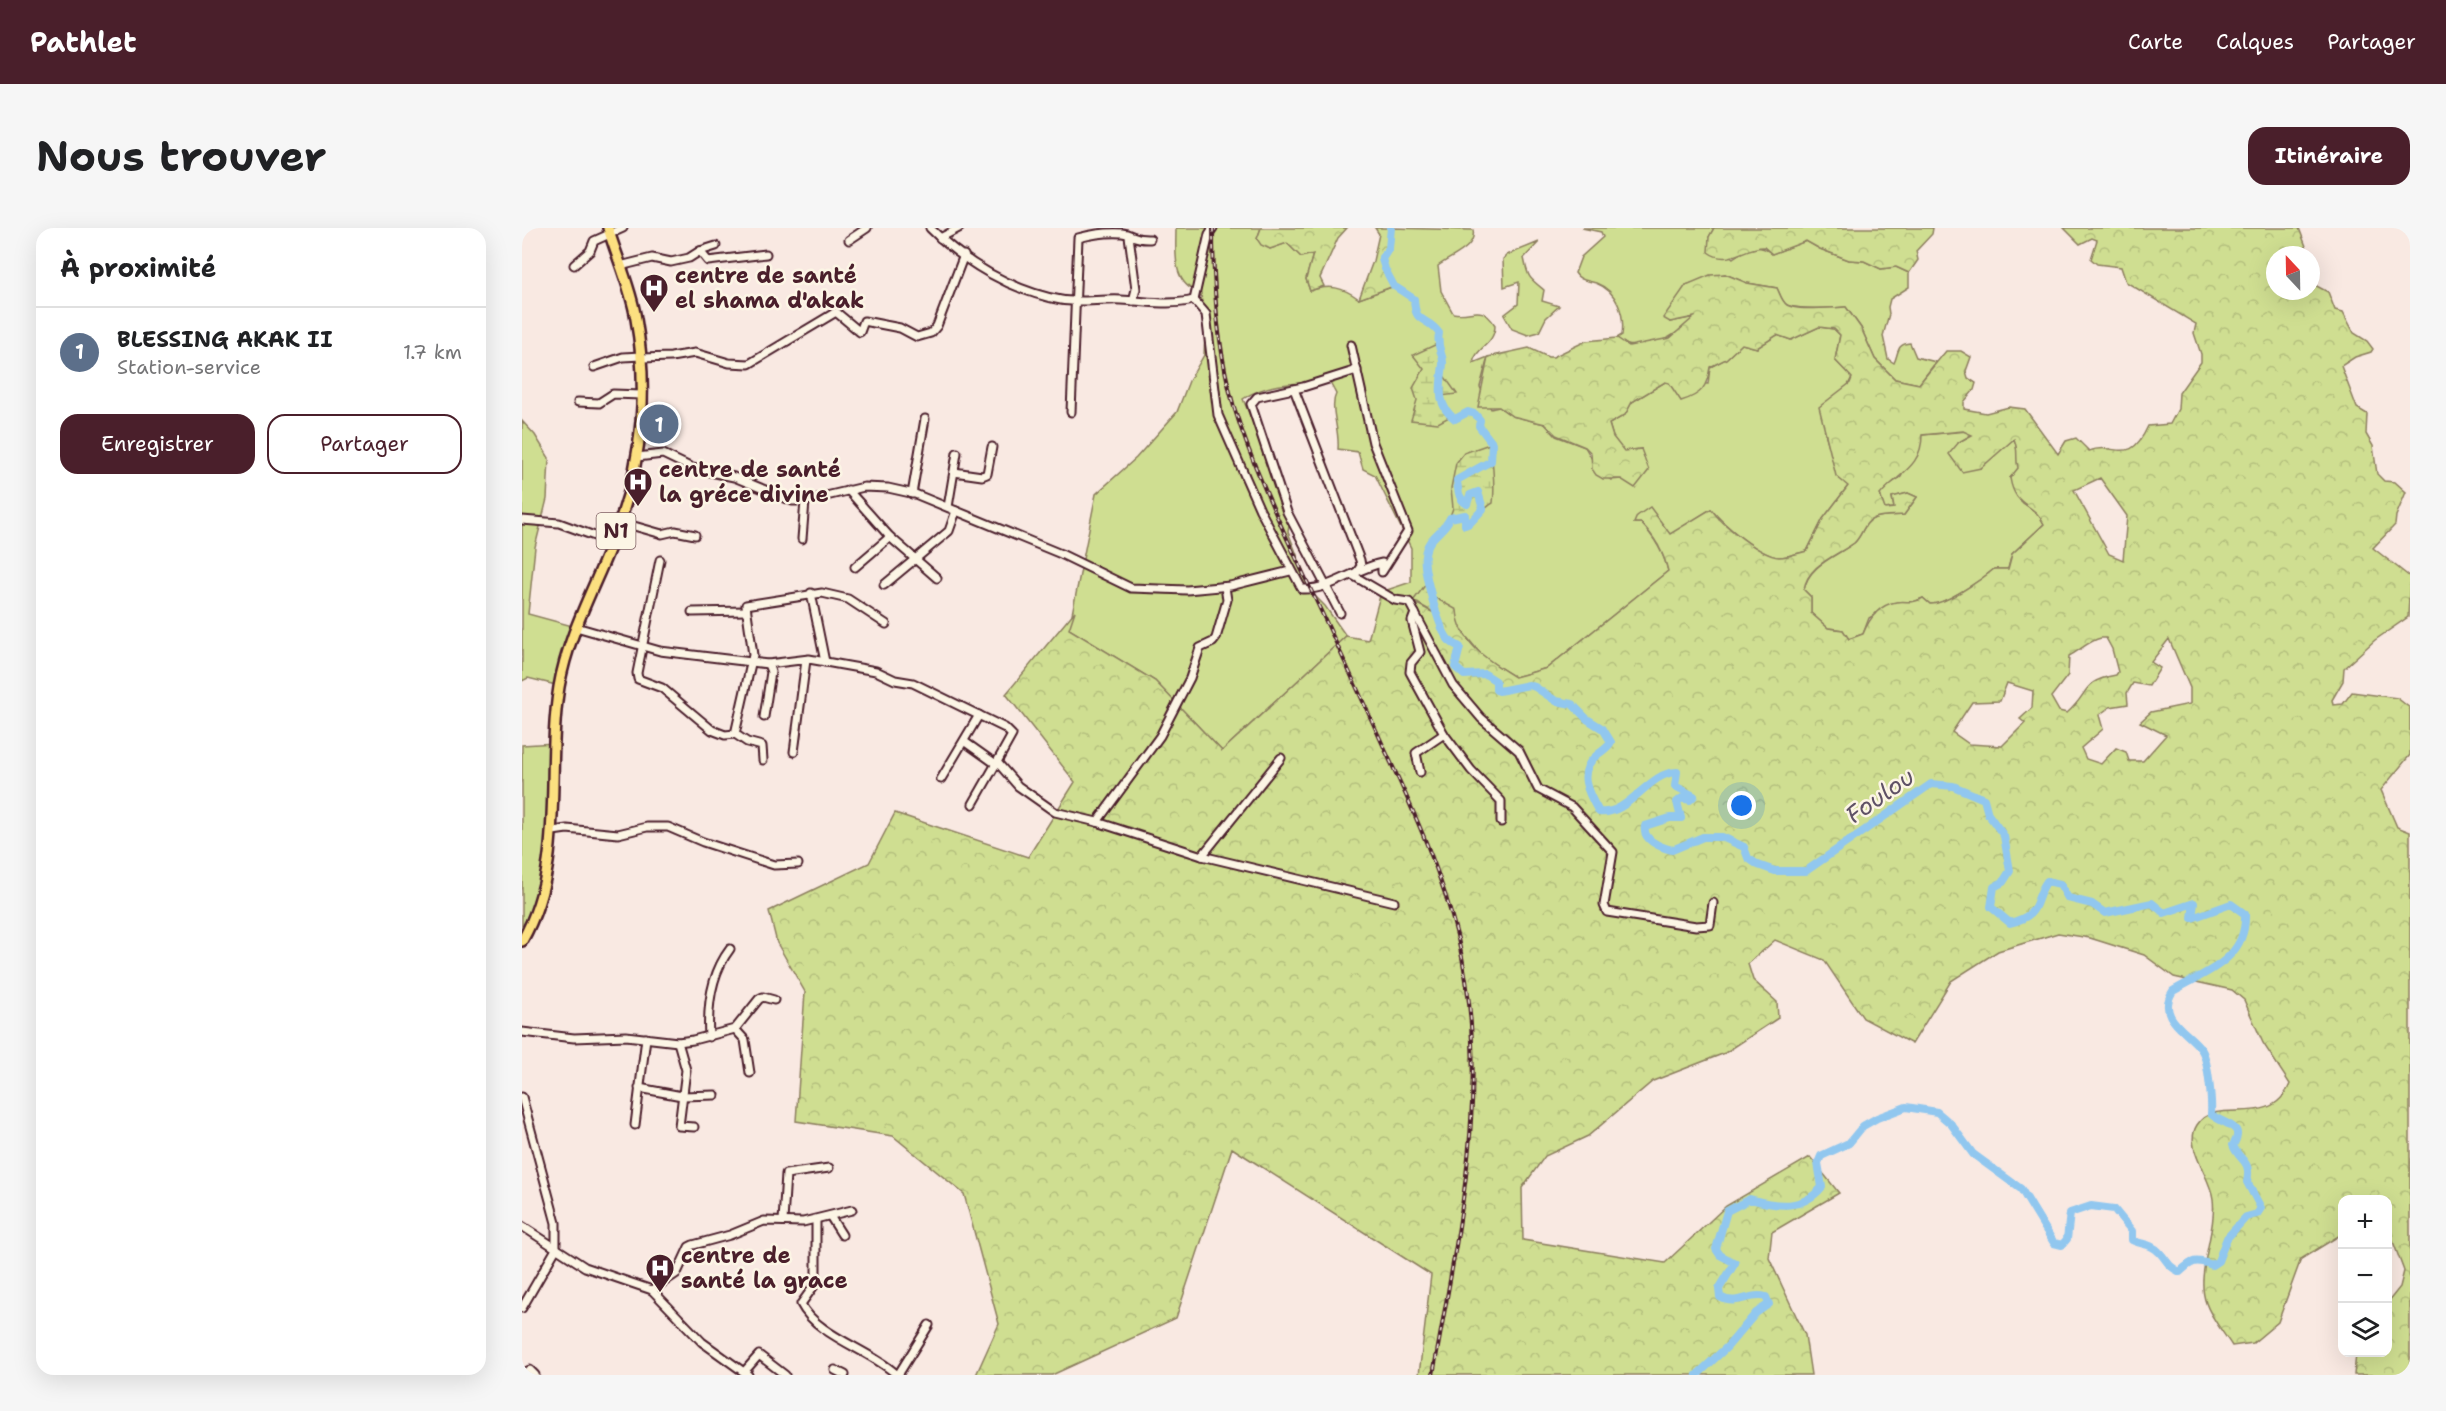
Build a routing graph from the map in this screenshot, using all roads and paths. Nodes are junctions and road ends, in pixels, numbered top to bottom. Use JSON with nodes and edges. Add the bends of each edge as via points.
{"nodes":[{"id":1,"x":623,"y":228,"type":"edge"},
{"id":2,"x":867,"y":228,"type":"edge"},
{"id":3,"x":930,"y":228,"type":"edge"},
{"id":4,"x":959,"y":228,"type":"edge"},
{"id":5,"x":1213,"y":228,"type":"edge"},
{"id":6,"x":608,"y":230,"type":"edge"},
{"id":7,"x":1129,"y":236,"type":"junction"},
{"id":8,"x":940,"y":238,"type":"junction"},
{"id":9,"x":1150,"y":239,"type":"dead end"},
{"id":10,"x":849,"y":240,"type":"dead end"},
{"id":11,"x":716,"y":246,"type":"dead end"},
{"id":12,"x":700,"y":251,"type":"junction"},
{"id":13,"x":766,"y":254,"type":"dead end"},
{"id":14,"x":964,"y":255,"type":"junction"},
{"id":15,"x":574,"y":265,"type":"dead end"},
{"id":16,"x":620,"y":266,"type":"junction"},
{"id":17,"x":1073,"y":300,"type":"junction"},
{"id":18,"x":1194,"y":300,"type":"junction"},
{"id":19,"x":1133,"y":301,"type":"junction"},
{"id":20,"x":1351,"y":345,"type":"dead end"},
{"id":21,"x":642,"y":357,"type":"junction"},
{"id":22,"x":594,"y":367,"type":"dead end"},
{"id":23,"x":1357,"y":370,"type":"junction"},
{"id":24,"x":1294,"y":389,"type":"junction"},
{"id":25,"x":642,"y":395,"type":"junction"},
{"id":26,"x":578,"y":402,"type":"dead end"},
{"id":27,"x":1071,"y":412,"type":"dead end"},
{"id":28,"x":925,"y":419,"type":"dead end"},
{"id":29,"x":992,"y":447,"type":"dead end"},
{"id":30,"x":957,"y":453,"type":"dead end"},
{"id":31,"x":637,"y":457,"type":"junction"},
{"id":32,"x":954,"y":471,"type":"junction"},
{"id":33,"x":848,"y":490,"type":"junction"},
{"id":34,"x":912,"y":494,"type":"junction"},
{"id":35,"x":805,"y":501,"type":"junction"},
{"id":36,"x":948,"y":507,"type":"junction"},
{"id":37,"x":956,"y":511,"type":"junction"},
{"id":38,"x":522,"y":520,"type":"edge"},
{"id":39,"x":620,"y":522,"type":"junction"},
{"id":40,"x":695,"y":535,"type":"dead end"},
{"id":41,"x":890,"y":537,"type":"junction"},
{"id":42,"x":802,"y":538,"type":"dead end"},
{"id":43,"x":611,"y":542,"type":"junction"},
{"id":44,"x":916,"y":558,"type":"junction"},
{"id":45,"x":660,"y":561,"type":"dead end"},
{"id":46,"x":855,"y":567,"type":"dead end"},
{"id":47,"x":1290,"y":571,"type":"junction"},
{"id":48,"x":1354,"y":576,"type":"junction"},
{"id":49,"x":937,"y":578,"type":"dead end"},
{"id":50,"x":1324,"y":584,"type":"junction"},
{"id":51,"x":884,"y":585,"type":"dead end"},
{"id":52,"x":1225,"y":587,"type":"junction"},
{"id":53,"x":811,"y":593,"type":"junction"},
{"id":54,"x":746,"y":611,"type":"junction"},
{"id":55,"x":692,"y":612,"type":"dead end"},
{"id":56,"x":1340,"y":613,"type":"dead end"},
{"id":57,"x":1415,"y":613,"type":"junction"},
{"id":58,"x":886,"y":624,"type":"dead end"},
{"id":59,"x":576,"y":627,"type":"junction"},
{"id":60,"x":643,"y":646,"type":"junction"},
{"id":61,"x":806,"y":660,"type":"junction"},
{"id":62,"x":750,"y":662,"type":"junction"},
{"id":63,"x":825,"y":662,"type":"junction"},
{"id":64,"x":768,"y":664,"type":"junction"},
{"id":65,"x":979,"y":715,"type":"junction"},
{"id":66,"x":764,"y":717,"type":"dead end"},
{"id":67,"x":735,"y":734,"type":"junction"},
{"id":68,"x":1444,"y":734,"type":"junction"},
{"id":69,"x":965,"y":742,"type":"junction"},
{"id":70,"x":794,"y":752,"type":"dead end"},
{"id":71,"x":1281,"y":758,"type":"dead end"},
{"id":72,"x":763,"y":760,"type":"dead end"},
{"id":73,"x":997,"y":763,"type":"junction"},
{"id":74,"x":1420,"y":772,"type":"dead end"},
{"id":75,"x":941,"y":780,"type":"dead end"},
{"id":76,"x":973,"y":804,"type":"dead end"},
{"id":77,"x":1097,"y":822,"type":"junction"},
{"id":78,"x":1501,"y":822,"type":"dead end"},
{"id":79,"x":553,"y":831,"type":"junction"},
{"id":80,"x":1202,"y":856,"type":"junction"},
{"id":81,"x":798,"y":864,"type":"dead end"},
{"id":82,"x":1394,"y":902,"type":"dead end"},
{"id":83,"x":1713,"y":903,"type":"dead end"},
{"id":84,"x":522,"y":941,"type":"edge"},
{"id":85,"x":730,"y":949,"type":"dead end"},
{"id":86,"x":774,"y":1000,"type":"dead end"},
{"id":87,"x":735,"y":1029,"type":"junction"},
{"id":88,"x":522,"y":1032,"type":"edge"},
{"id":89,"x":708,"y":1036,"type":"junction"},
{"id":90,"x":646,"y":1038,"type":"junction"},
{"id":91,"x":678,"y":1042,"type":"junction"},
{"id":92,"x":750,"y":1073,"type":"dead end"},
{"id":93,"x":639,"y":1088,"type":"junction"},
{"id":94,"x":716,"y":1095,"type":"dead end"},
{"id":95,"x":682,"y":1096,"type":"junction"},
{"id":96,"x":522,"y":1098,"type":"edge"},
{"id":97,"x":635,"y":1125,"type":"dead end"},
{"id":98,"x":694,"y":1127,"type":"dead end"},
{"id":99,"x":829,"y":1168,"type":"dead end"},
{"id":100,"x":852,"y":1210,"type":"dead end"},
{"id":101,"x":831,"y":1216,"type":"junction"},
{"id":102,"x":816,"y":1220,"type":"junction"},
{"id":103,"x":783,"y":1221,"type":"junction"},
{"id":104,"x":522,"y":1226,"type":"edge"},
{"id":105,"x":842,"y":1235,"type":"dead end"},
{"id":106,"x":556,"y":1249,"type":"junction"},
{"id":107,"x":652,"y":1290,"type":"junction"},
{"id":108,"x":522,"y":1308,"type":"edge"},
{"id":109,"x":929,"y":1325,"type":"dead end"},
{"id":110,"x":835,"y":1370,"type":"dead end"},
{"id":111,"x":746,"y":1373,"type":"edge"},
{"id":112,"x":522,"y":1374,"type":"edge"},
{"id":113,"x":535,"y":1375,"type":"edge"},
{"id":114,"x":784,"y":1375,"type":"edge"},
{"id":115,"x":845,"y":1375,"type":"edge"},
{"id":116,"x":897,"y":1375,"type":"edge"}],
"edges":[{"from":1,"to":6,"type":"street"},
{"from":2,"to":10,"type":"street"},
{"from":3,"to":8,"type":"street"},
{"from":4,"to":8,"type":"street"},
{"from":5,"to":18,"type":"street"},
{"from":6,"to":15,"type":"street"},
{"from":6,"to":16,"type":"highway","number":"N1"},
{"from":7,"to":9,"type":"street","via":[[1135,240]]},
{"from":7,"to":17,"type":"street","via":[[1099,233],[1078,238]]},
{"from":7,"to":19,"type":"street","via":[[1136,288]]},
{"from":8,"to":14,"type":"street"},
{"from":11,"to":12,"type":"street"},
{"from":12,"to":13,"type":"street","via":[[708,261]]},
{"from":12,"to":16,"type":"street","via":[[671,262],[652,258]]},
{"from":14,"to":17,"type":"street","via":[[1004,282],[1034,294]]},
{"from":14,"to":21,"type":"street","via":[[931,333],[917,337],[900,328],[864,321],[861,332],[836,312],[749,364],[729,363],[695,353]]},
{"from":16,"to":21,"type":"highway","number":"N1","via":[[636,318]]},
{"from":17,"to":19,"type":"street"},
{"from":17,"to":27,"type":"street"},
{"from":18,"to":19,"type":"street","via":[[1176,304]]},
{"from":18,"to":47,"type":"street","via":[[1206,314],[1218,416]]},
{"from":20,"to":23,"type":"street"},
{"from":21,"to":22,"type":"street","via":[[623,357]]},
{"from":21,"to":25,"type":"highway","number":"N1"},
{"from":23,"to":24,"type":"street"},
{"from":23,"to":48,"type":"street","via":[[1378,457],[1409,527],[1382,572],[1382,563],[1367,566]]},
{"from":24,"to":48,"type":"street","via":[[1359,560]]},
{"from":24,"to":50,"type":"street","via":[[1257,397],[1251,404],[1287,512]]},
{"from":25,"to":26,"type":"street","via":[[613,394],[599,403]]},
{"from":25,"to":31,"type":"highway","number":"N1"},
{"from":28,"to":34,"type":"street"},
{"from":29,"to":32,"type":"street","via":[[987,474]]},
{"from":30,"to":32,"type":"street"},
{"from":31,"to":35,"type":"street","via":[[663,454],[692,468],[734,477],[775,496]]},
{"from":31,"to":39,"type":"highway","number":"N1"},
{"from":32,"to":36,"type":"street"},
{"from":33,"to":34,"type":"street","via":[[881,487]]},
{"from":33,"to":35,"type":"street"},
{"from":33,"to":41,"type":"street"},
{"from":34,"to":36,"type":"street"},
{"from":35,"to":42,"type":"street"},
{"from":36,"to":37,"type":"street"},
{"from":37,"to":44,"type":"street","via":[[949,531]]},
{"from":37,"to":52,"type":"street","via":[[1131,588]]},
{"from":38,"to":43,"type":"street","via":[[559,523]]},
{"from":39,"to":40,"type":"street","via":[[651,532]]},
{"from":39,"to":43,"type":"highway","number":"N1"},
{"from":41,"to":44,"type":"street"},
{"from":41,"to":46,"type":"street"},
{"from":43,"to":59,"type":"highway","number":"N1"},
{"from":44,"to":49,"type":"street"},
{"from":44,"to":51,"type":"street"},
{"from":45,"to":60,"type":"street"},
{"from":47,"to":50,"type":"street","via":[[1302,590]]},
{"from":47,"to":52,"type":"street"},
{"from":48,"to":50,"type":"street"},
{"from":48,"to":57,"type":"street","via":[[1395,600],[1409,602]]},
{"from":50,"to":56,"type":"street"},
{"from":52,"to":77,"type":"street","via":[[1227,600],[1216,638],[1200,648],[1190,678],[1160,736]]},
{"from":53,"to":54,"type":"street","via":[[746,605]]},
{"from":53,"to":58,"type":"street","via":[[848,598]]},
{"from":53,"to":63,"type":"street"},
{"from":54,"to":55,"type":"street"},
{"from":54,"to":62,"type":"street","via":[[753,655]]},
{"from":57,"to":68,"type":"street","via":[[1412,621],[1420,652],[1411,663],[1410,672]]},
{"from":57,"to":83,"type":"street","via":[[1453,685],[1480,718],[1519,752],[1538,789],[1572,807],[1614,852],[1604,905],[1607,912],[1710,925]]},
{"from":59,"to":60,"type":"street"},
{"from":59,"to":79,"type":"highway","number":"N1","via":[[557,703]]},
{"from":60,"to":62,"type":"street"},
{"from":60,"to":67,"type":"street","via":[[638,679],[662,688],[712,730]]},
{"from":61,"to":63,"type":"street"},
{"from":61,"to":64,"type":"street"},
{"from":61,"to":70,"type":"street"},
{"from":62,"to":64,"type":"street"},
{"from":62,"to":67,"type":"street"},
{"from":63,"to":65,"type":"street","via":[[876,670]]},
{"from":64,"to":66,"type":"street","via":[[771,672]]},
{"from":65,"to":69,"type":"street"},
{"from":65,"to":73,"type":"street","via":[[1012,735]]},
{"from":67,"to":72,"type":"street","via":[[762,746]]},
{"from":68,"to":74,"type":"street","via":[[1416,753]]},
{"from":68,"to":78,"type":"street","via":[[1501,801]]},
{"from":69,"to":73,"type":"street"},
{"from":69,"to":75,"type":"street","via":[[959,745]]},
{"from":71,"to":80,"type":"street"},
{"from":73,"to":76,"type":"street"},
{"from":73,"to":77,"type":"street","via":[[1017,786],[1055,812]]},
{"from":77,"to":80,"type":"street"},
{"from":79,"to":81,"type":"street","via":[[618,834],[668,827],[774,865]]},
{"from":79,"to":84,"type":"highway","number":"N1","via":[[543,889]]},
{"from":80,"to":82,"type":"street"},
{"from":85,"to":89,"type":"street","via":[[717,967]]},
{"from":86,"to":87,"type":"street","via":[[759,999]]},
{"from":87,"to":89,"type":"street"},
{"from":87,"to":92,"type":"street","via":[[745,1040]]},
{"from":88,"to":90,"type":"street","via":[[574,1038]]},
{"from":89,"to":91,"type":"street"},
{"from":90,"to":91,"type":"street"},
{"from":90,"to":93,"type":"street"},
{"from":91,"to":95,"type":"street","via":[[686,1070]]},
{"from":93,"to":95,"type":"street"},
{"from":93,"to":97,"type":"street"},
{"from":94,"to":95,"type":"street"},
{"from":95,"to":98,"type":"street","via":[[679,1126]]},
{"from":96,"to":106,"type":"street","via":[[556,1223]]},
{"from":99,"to":103,"type":"street","via":[[786,1174]]},
{"from":100,"to":101,"type":"street"},
{"from":101,"to":102,"type":"street"},
{"from":101,"to":105,"type":"street"},
{"from":102,"to":103,"type":"street"},
{"from":102,"to":116,"type":"street","via":[[816,1283],[801,1304],[806,1314],[849,1345],[881,1360]]},
{"from":103,"to":107,"type":"street","via":[[764,1221],[689,1247],[677,1273]]},
{"from":104,"to":106,"type":"street"},
{"from":106,"to":107,"type":"street","via":[[585,1267]]},
{"from":106,"to":108,"type":"street"},
{"from":107,"to":111,"type":"street","via":[[702,1342]]},
{"from":109,"to":116,"type":"street"},
{"from":110,"to":115,"type":"street"},
{"from":111,"to":114,"type":"street","via":[[759,1355]]},
{"from":112,"to":113,"type":"street","via":[[530,1370]]}]}
